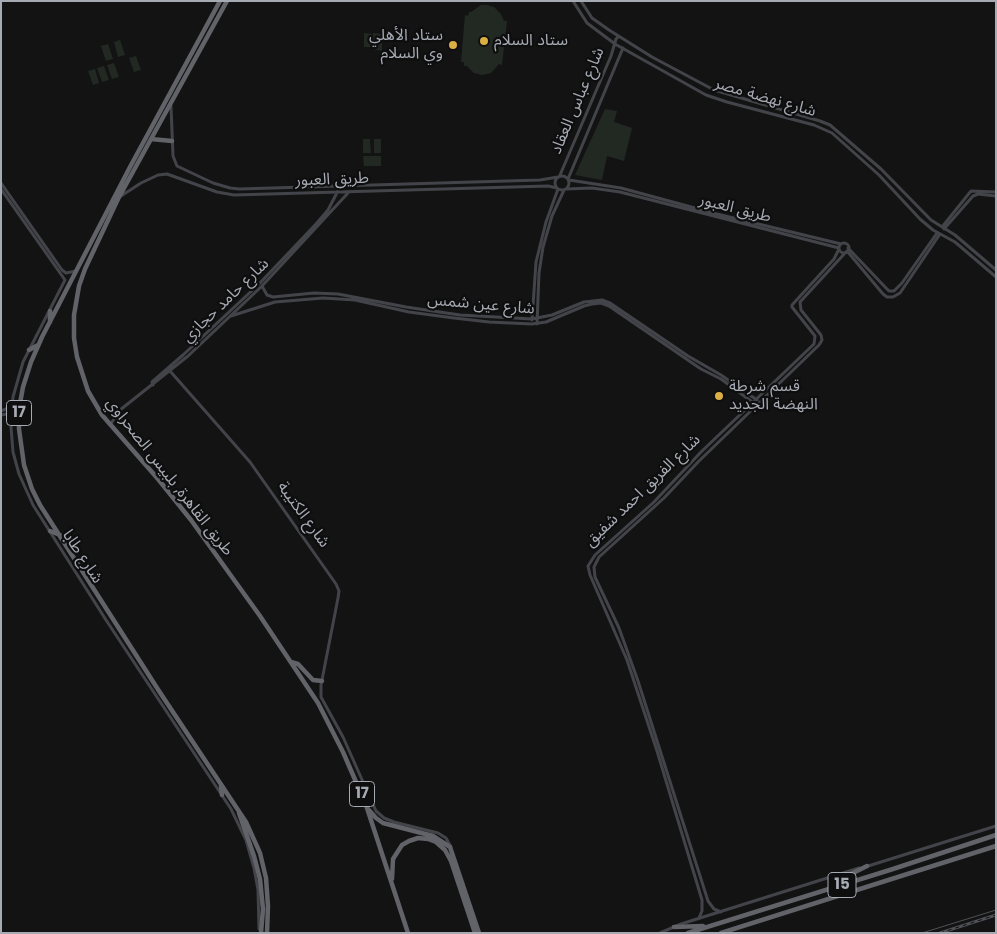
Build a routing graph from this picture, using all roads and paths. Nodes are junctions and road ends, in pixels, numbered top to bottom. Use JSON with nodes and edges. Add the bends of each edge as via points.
{"nodes":[{"id":1,"x":220,"y":1,"type":"edge"},
{"id":2,"x":227,"y":1,"type":"edge"},
{"id":3,"x":574,"y":1,"type":"edge"},
{"id":4,"x":583,"y":3,"type":"edge"},
{"id":5,"x":216,"y":9,"type":"junction"},
{"id":6,"x":577,"y":9,"type":"junction"},
{"id":7,"x":222,"y":12,"type":"junction"},
{"id":8,"x":588,"y":13,"type":"junction"},
{"id":9,"x":211,"y":18,"type":"junction"},
{"id":10,"x":582,"y":18,"type":"junction"},
{"id":11,"x":216,"y":22,"type":"junction"},
{"id":12,"x":618,"y":37,"type":"junction"},
{"id":13,"x":615,"y":44,"type":"junction"},
{"id":14,"x":623,"y":48,"type":"junction"},
{"id":15,"x":683,"y":74,"type":"junction"},
{"id":16,"x":689,"y":76,"type":"junction"},
{"id":17,"x":679,"y":79,"type":"junction"},
{"id":18,"x":685,"y":82,"type":"junction"},
{"id":19,"x":593,"y":99,"type":"junction"},
{"id":20,"x":600,"y":102,"type":"junction"},
{"id":21,"x":170,"y":104,"type":"junction"},
{"id":22,"x":151,"y":139,"type":"junction"},
{"id":23,"x":172,"y":140,"type":"junction"},
{"id":24,"x":176,"y":172,"type":"junction"},
{"id":25,"x":559,"y":176,"type":"junction"},
{"id":26,"x":568,"y":179,"type":"junction"},
{"id":27,"x":1,"y":183,"type":"edge"},
{"id":28,"x":340,"y":186,"type":"junction"},
{"id":29,"x":348,"y":186,"type":"junction"},
{"id":30,"x":1,"y":189,"type":"edge"},
{"id":31,"x":558,"y":189,"type":"junction"},
{"id":32,"x":565,"y":190,"type":"junction"},
{"id":33,"x":348,"y":192,"type":"junction"},
{"id":34,"x":996,"y":192,"type":"edge"},
{"id":35,"x":336,"y":193,"type":"junction"},
{"id":36,"x":996,"y":196,"type":"edge"},
{"id":37,"x":118,"y":198,"type":"junction"},
{"id":38,"x":943,"y":228,"type":"junction"},
{"id":39,"x":939,"y":233,"type":"junction"},
{"id":40,"x":841,"y":244,"type":"junction"},
{"id":41,"x":839,"y":249,"type":"junction"},
{"id":42,"x":847,"y":250,"type":"junction"},
{"id":43,"x":76,"y":270,"type":"junction"},
{"id":44,"x":996,"y":270,"type":"edge"},
{"id":45,"x":61,"y":271,"type":"junction"},
{"id":46,"x":996,"y":277,"type":"edge"},
{"id":47,"x":262,"y":286,"type":"junction"},
{"id":48,"x":891,"y":291,"type":"junction"},
{"id":49,"x":891,"y":298,"type":"junction"},
{"id":50,"x":50,"y":311,"type":"junction"},
{"id":51,"x":231,"y":316,"type":"junction"},
{"id":52,"x":532,"y":319,"type":"junction"},
{"id":53,"x":537,"y":319,"type":"junction"},
{"id":54,"x":50,"y":322,"type":"junction"},
{"id":55,"x":532,"y":324,"type":"junction"},
{"id":56,"x":537,"y":324,"type":"junction"},
{"id":57,"x":38,"y":345,"type":"junction"},
{"id":58,"x":29,"y":350,"type":"junction"},
{"id":59,"x":170,"y":371,"type":"junction"},
{"id":60,"x":152,"y":383,"type":"junction"},
{"id":61,"x":756,"y":402,"type":"junction"},
{"id":62,"x":12,"y":407,"type":"junction"},
{"id":63,"x":3,"y":413,"type":"edge"},
{"id":64,"x":11,"y":416,"type":"junction"},
{"id":65,"x":110,"y":425,"type":"junction"},
{"id":66,"x":50,"y":531,"type":"junction"},
{"id":67,"x":60,"y":535,"type":"junction"},
{"id":68,"x":614,"y":540,"type":"junction"},
{"id":69,"x":260,"y":616,"type":"junction"},
{"id":70,"x":255,"y":620,"type":"dead end"},
{"id":71,"x":616,"y":620,"type":"junction"},
{"id":72,"x":611,"y":622,"type":"junction"},
{"id":73,"x":619,"y":628,"type":"junction"},
{"id":74,"x":615,"y":630,"type":"junction"},
{"id":75,"x":136,"y":641,"type":"dead end"},
{"id":76,"x":130,"y":644,"type":"junction"},
{"id":77,"x":291,"y":662,"type":"junction"},
{"id":78,"x":322,"y":681,"type":"junction"},
{"id":79,"x":221,"y":785,"type":"junction"},
{"id":80,"x":222,"y":795,"type":"junction"},
{"id":81,"x":366,"y":805,"type":"junction"},
{"id":82,"x":239,"y":812,"type":"junction"},
{"id":83,"x":996,"y":826,"type":"edge"},
{"id":84,"x":996,"y":835,"type":"edge"},
{"id":85,"x":996,"y":846,"type":"edge"},
{"id":86,"x":452,"y":849,"type":"junction"},
{"id":87,"x":867,"y":866,"type":"junction"},
{"id":88,"x":394,"y":890,"type":"junction"},
{"id":89,"x":704,"y":890,"type":"junction"},
{"id":90,"x":829,"y":890,"type":"junction"},
{"id":91,"x":700,"y":891,"type":"junction"},
{"id":92,"x":721,"y":912,"type":"junction"},
{"id":93,"x":261,"y":918,"type":"junction"},
{"id":94,"x":699,"y":918,"type":"junction"},
{"id":95,"x":707,"y":926,"type":"junction"},
{"id":96,"x":674,"y":927,"type":"junction"},
{"id":97,"x":260,"y":933,"type":"edge"},
{"id":98,"x":267,"y":933,"type":"edge"},
{"id":99,"x":408,"y":933,"type":"edge"},
{"id":100,"x":475,"y":933,"type":"edge"},
{"id":101,"x":479,"y":933,"type":"edge"},
{"id":102,"x":660,"y":933,"type":"edge"},
{"id":103,"x":688,"y":933,"type":"edge"},
{"id":104,"x":721,"y":933,"type":"edge"}],
"edges":[{"from":1,"to":5,"type":"highway","number":"17"},
{"from":2,"to":7,"type":"highway","name":"طريق القاهرة, بلبيس الصحراوي","number":"17"},
{"from":3,"to":6,"type":"street","name":"شارع نهضة مصر"},
{"from":4,"to":6,"type":"street"},
{"from":4,"to":8,"type":"street","name":"شارع نهضة مصر"},
{"from":5,"to":7,"type":"highway"},
{"from":5,"to":9,"type":"highway","number":"17"},
{"from":6,"to":10,"type":"street","name":"شارع نهضة مصر"},
{"from":7,"to":11,"type":"highway","name":"طريق القاهرة, بلبيس الصحراوي","number":"17"},
{"from":8,"to":10,"type":"street"},
{"from":8,"to":12,"type":"street","name":"شارع نهضة مصر"},
{"from":9,"to":11,"type":"highway"},
{"from":9,"to":43,"type":"highway","number":"17"},
{"from":10,"to":13,"type":"street","name":"شارع نهضة مصر"},
{"from":11,"to":21,"type":"highway","name":"طريق القاهرة, بلبيس الصحراوي","number":"17"},
{"from":12,"to":13,"type":"street","name":"شارع عباس العقاد"},
{"from":12,"to":15,"type":"street","name":"شارع نهضة مصر"},
{"from":13,"to":14,"type":"street","name":"شارع نهضة مصر"},
{"from":13,"to":19,"type":"street","name":"شارع عباس العقاد"},
{"from":14,"to":17,"type":"street","name":"شارع نهضة مصر"},
{"from":14,"to":20,"type":"street","name":"شارع عباس العقاد"},
{"from":15,"to":16,"type":"street","name":"شارع نهضة مصر"},
{"from":15,"to":17,"type":"street"},
{"from":16,"to":18,"type":"street"},
{"from":16,"to":38,"type":"street","name":"شارع نهضة مصر","via":[[723,94],[828,124]]},
{"from":17,"to":18,"type":"street","name":"شارع نهضة مصر"},
{"from":18,"to":39,"type":"street","name":"شارع نهضة مصر","via":[[720,100],[828,131],[879,175],[910,210]]},
{"from":19,"to":20,"type":"street"},
{"from":19,"to":25,"type":"street","name":"شارع عباس العقاد"},
{"from":20,"to":26,"type":"street","name":"شارع عباس العقاد"},
{"from":21,"to":22,"type":"highway","name":"طريق القاهرة, بلبيس الصحراوي","number":"17"},
{"from":21,"to":23,"type":"street"},
{"from":22,"to":23,"type":"highway"},
{"from":22,"to":37,"type":"highway","name":"طريق القاهرة, بلبيس الصحراوي","number":"17"},
{"from":23,"to":24,"type":"street"},
{"from":24,"to":28,"type":"street","name":"طريق العبور","via":[[239,189]]},
{"from":24,"to":35,"type":"street","name":"طريق العبور","via":[[210,189],[234,195]]},
{"from":24,"to":37,"type":"street","via":[[158,175]]},
{"from":25,"to":26,"type":"street"},
{"from":25,"to":29,"type":"street","name":"طريق العبور","via":[[540,180]]},
{"from":25,"to":31,"type":"street","via":[[555,181]]},
{"from":26,"to":32,"type":"street","via":[[569,186]]},
{"from":26,"to":40,"type":"street","name":"طريق العبور","via":[[621,188]]},
{"from":27,"to":45,"type":"street"},
{"from":28,"to":29,"type":"street","name":"طريق العبور"},
{"from":28,"to":35,"type":"street","name":"شارع حامد حجازي"},
{"from":29,"to":33,"type":"street"},
{"from":30,"to":45,"type":"street"},
{"from":31,"to":32,"type":"street"},
{"from":31,"to":33,"type":"street","name":"طريق العبور","via":[[548,186]]},
{"from":31,"to":52,"type":"street","via":[[536,262]]},
{"from":32,"to":41,"type":"street","name":"طريق العبور","via":[[584,187],[620,192]]},
{"from":32,"to":53,"type":"street","via":[[552,216],[543,247]]},
{"from":33,"to":35,"type":"street","name":"طريق العبور"},
{"from":33,"to":47,"type":"street","name":"شارع حامد حجازي"},
{"from":34,"to":38,"type":"street","via":[[972,190]]},
{"from":35,"to":60,"type":"street","name":"شارع حامد حجازي","via":[[325,214],[259,284]]},
{"from":36,"to":38,"type":"street","via":[[973,196]]},
{"from":37,"to":65,"type":"highway","name":"طريق القاهرة, بلبيس الصحراوي","number":"17","via":[[85,269],[74,315],[75,344],[82,374],[91,397]]},
{"from":38,"to":44,"type":"street","name":"شارع نهضة مصر"},
{"from":39,"to":46,"type":"street","name":"شارع نهضة مصر","via":[[955,242]]},
{"from":39,"to":48,"type":"street","via":[[899,287]]},
{"from":39,"to":49,"type":"street","via":[[900,292]]},
{"from":40,"to":41,"type":"street"},
{"from":40,"to":42,"type":"street","name":"طريق العبور","via":[[846,244]]},
{"from":41,"to":42,"type":"street","name":"طريق العبور","via":[[842,252]]},
{"from":41,"to":61,"type":"street","name":"شارع الفريق احمد شفيق","via":[[834,259],[792,305],[815,336],[815,342]]},
{"from":42,"to":48,"type":"street"},
{"from":42,"to":49,"type":"street","via":[[883,294]]},
{"from":42,"to":61,"type":"street","name":"شارع الفريق احمد شفيق","via":[[800,302],[801,310],[821,335],[821,342]]},
{"from":43,"to":45,"type":"street"},
{"from":43,"to":54,"type":"highway","number":"17"},
{"from":45,"to":50,"type":"street","name":"شارع طابا","via":[[64,282]]},
{"from":47,"to":51,"type":"street","name":"شارع حامد حجازي"},
{"from":47,"to":52,"type":"street","name":"شارع عين شمس","via":[[267,295],[273,297],[345,294],[460,314]]},
{"from":48,"to":49,"type":"street"},
{"from":50,"to":54,"type":"highway"},
{"from":50,"to":58,"type":"street","name":"شارع طابا"},
{"from":51,"to":55,"type":"street","name":"شارع عين شمس","via":[[275,302],[323,298],[355,300],[454,318]]},
{"from":51,"to":59,"type":"street","name":"شارع حامد حجازي"},
{"from":52,"to":53,"type":"street","name":"شارع عين شمس"},
{"from":52,"to":55,"type":"street"},
{"from":53,"to":56,"type":"street"},
{"from":53,"to":61,"type":"street","name":"شارع عين شمس","via":[[590,300],[607,301]]},
{"from":54,"to":57,"type":"highway","number":"17"},
{"from":55,"to":56,"type":"street","name":"شارع عين شمس"},
{"from":56,"to":61,"type":"street","name":"شارع عين شمس","via":[[601,303]]},
{"from":57,"to":58,"type":"highway"},
{"from":57,"to":67,"type":"highway","number":"17","via":[[20,400],[19,443],[32,489]]},
{"from":58,"to":62,"type":"street","name":"شارع طابا"},
{"from":59,"to":60,"type":"street","name":"شارع حامد حجازي"},
{"from":59,"to":78,"type":"street","name":"شارع الكتيبة","via":[[250,462],[336,584],[338,598]]},
{"from":60,"to":65,"type":"street","name":"شارع حامد حجازي","via":[[117,412]]},
{"from":61,"to":68,"type":"street","name":"شارع الفريق احمد شفيق"},
{"from":62,"to":63,"type":"street"},
{"from":62,"to":64,"type":"street","name":"شارع طابا"},
{"from":63,"to":64,"type":"street"},
{"from":64,"to":66,"type":"street","name":"شارع طابا","via":[[19,474],[28,497]]},
{"from":65,"to":69,"type":"highway","name":"طريق القاهرة, بلبيس الصحراوي","number":"17","via":[[179,504]]},
{"from":66,"to":67,"type":"highway"},
{"from":66,"to":80,"type":"street","name":"شارع طابا"},
{"from":67,"to":76,"type":"highway","number":"17"},
{"from":68,"to":71,"type":"street","name":"شارع الفريق احمد شفيق","via":[[597,559],[593,569]]},
{"from":68,"to":72,"type":"street","name":"شارع الفريق احمد شفيق","via":[[595,555],[588,566]]},
{"from":69,"to":70,"type":"highway"},
{"from":69,"to":77,"type":"highway","name":"طريق القاهرة, بلبيس الصحراوي","number":"17"},
{"from":71,"to":72,"type":"street"},
{"from":71,"to":73,"type":"street","name":"شارع الفريق احمد شفيق"},
{"from":72,"to":74,"type":"street","name":"شارع الفريق احمد شفيق"},
{"from":73,"to":74,"type":"street"},
{"from":73,"to":89,"type":"street","name":"شارع الفريق احمد شفيق","via":[[651,718]]},
{"from":74,"to":91,"type":"street","name":"شارع الفريق احمد شفيق"},
{"from":75,"to":76,"type":"highway"},
{"from":76,"to":79,"type":"highway","number":"17"},
{"from":77,"to":78,"type":"highway","via":[[313,680]]},
{"from":77,"to":81,"type":"highway","name":"طريق القاهرة, بلبيس الصحراوي","number":"17","via":[[318,703]]},
{"from":78,"to":86,"type":"street","name":"شارع الكتيبة","via":[[323,701],[376,811],[394,822],[438,832]]},
{"from":79,"to":80,"type":"highway"},
{"from":79,"to":82,"type":"highway","number":"17"},
{"from":80,"to":93,"type":"street","name":"شارع طابا","via":[[239,824],[251,856]]},
{"from":81,"to":86,"type":"highway","via":[[383,823],[433,836]]},
{"from":81,"to":88,"type":"highway","name":"طريق القاهرة, بلبيس الصحراوي","number":"17"},
{"from":82,"to":93,"type":"highway","via":[[258,867]]},
{"from":82,"to":98,"type":"highway","via":[[254,838],[263,866],[268,906]]},
{"from":83,"to":87,"type":"street"},
{"from":84,"to":90,"type":"highway","number":"15"},
{"from":85,"to":104,"type":"highway","number":"15"},
{"from":86,"to":101,"type":"highway"},
{"from":87,"to":90,"type":"highway","via":[[843,878]]},
{"from":87,"to":92,"type":"street"},
{"from":88,"to":99,"type":"highway","name":"طريق القاهرة, بلبيس الصحراوي","number":"17"},
{"from":88,"to":100,"type":"highway","via":[[392,866],[398,850],[414,839],[433,840],[450,858]]},
{"from":89,"to":91,"type":"street"},
{"from":89,"to":92,"type":"street","name":"شارع الفريق احمد شفيق","via":[[710,905]]},
{"from":90,"to":95,"type":"highway","number":"15"},
{"from":91,"to":94,"type":"street","name":"شارع الفريق احمد شفيق","via":[[703,905]]},
{"from":92,"to":94,"type":"street"},
{"from":93,"to":97,"type":"highway"},
{"from":94,"to":96,"type":"street"},
{"from":95,"to":96,"type":"highway"},
{"from":95,"to":103,"type":"highway","number":"15"},
{"from":96,"to":102,"type":"street"}]}
